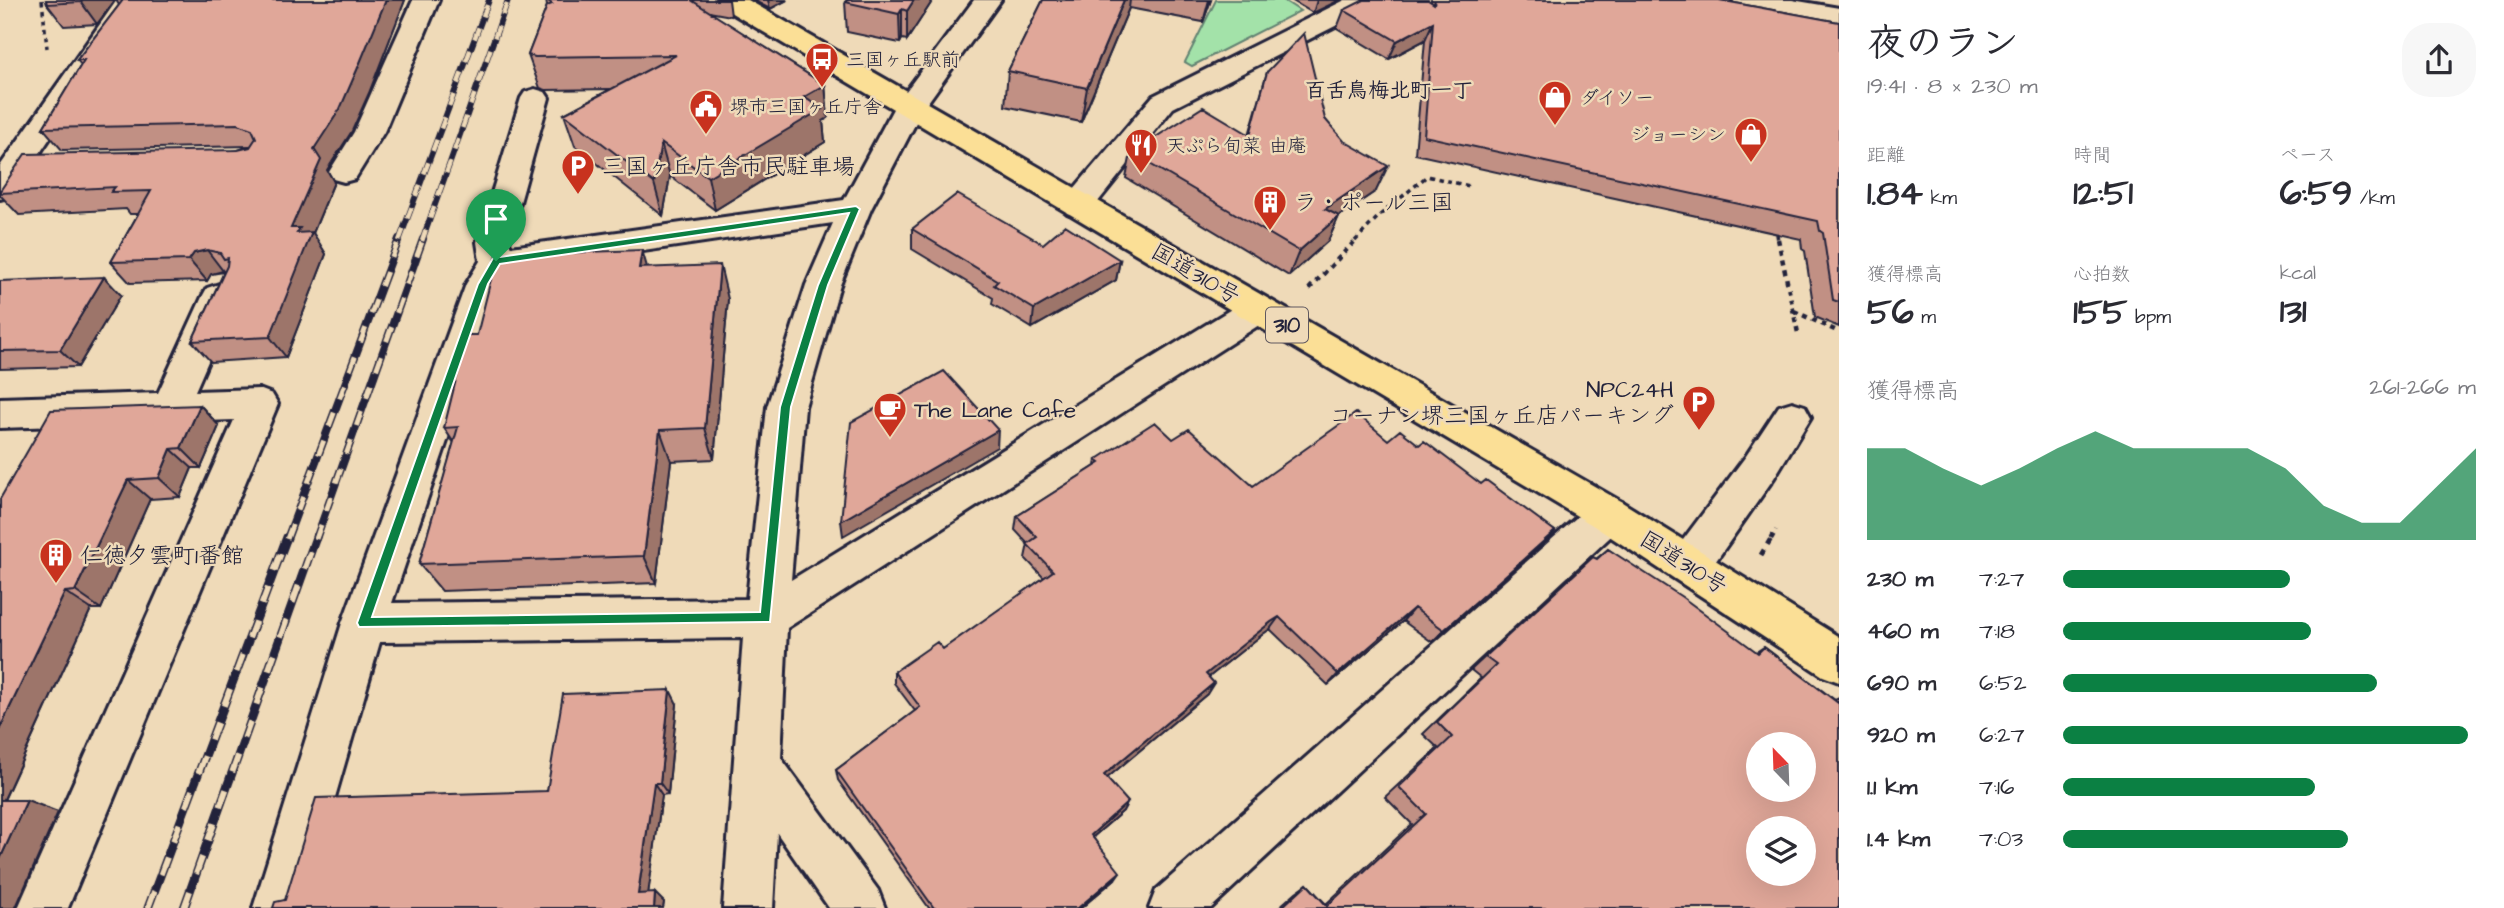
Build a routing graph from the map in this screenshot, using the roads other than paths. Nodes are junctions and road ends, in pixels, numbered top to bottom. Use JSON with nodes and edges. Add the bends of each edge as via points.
{"nodes":[{"id":1,"x":130,"y":0,"type":"edge"},
{"id":2,"x":426,"y":0,"type":"edge"},
{"id":3,"x":729,"y":0,"type":"edge"},
{"id":4,"x":988,"y":0,"type":"edge"},
{"id":5,"x":1366,"y":0,"type":"edge"},
{"id":6,"x":1746,"y":0,"type":"edge"},
{"id":7,"x":1839,"y":16,"type":"edge"},
{"id":8,"x":535,"y":98,"type":"edge"},
{"id":9,"x":909,"y":107,"type":"junction"},
{"id":10,"x":59,"y":163,"type":"edge"},
{"id":11,"x":18,"y":164,"type":"junction"},
{"id":12,"x":344,"y":172,"type":"dead end"},
{"id":13,"x":0,"y":189,"type":"edge"},
{"id":14,"x":1078,"y":205,"type":"junction"},
{"id":15,"x":856,"y":209,"type":"junction"},
{"id":16,"x":496,"y":261,"type":"junction"},
{"id":17,"x":224,"y":286,"type":"edge"},
{"id":18,"x":1258,"y":309,"type":"junction"},
{"id":19,"x":170,"y":407,"type":"junction"},
{"id":20,"x":0,"y":413,"type":"edge"},
{"id":21,"x":1792,"y":416,"type":"dead end"},
{"id":22,"x":1608,"y":514,"type":"junction"},
{"id":23,"x":1689,"y":565,"type":"junction"},
{"id":24,"x":766,"y":618,"type":"junction"},
{"id":25,"x":363,"y":623,"type":"junction"},
{"id":26,"x":1839,"y":661,"type":"edge"},
{"id":27,"x":757,"y":765,"type":"junction"},
{"id":28,"x":43,"y":908,"type":"edge"},
{"id":29,"x":278,"y":908,"type":"edge"},
{"id":30,"x":748,"y":908,"type":"edge"},
{"id":31,"x":860,"y":908,"type":"edge"},
{"id":32,"x":1174,"y":908,"type":"edge"}],
"edges":[{"from":1,"to":11,"type":"street"},
{"from":2,"to":12,"type":"street","via":[[369,132]]},
{"from":3,"to":9,"type":"highway","name":"国道310号","number":"310"},
{"from":4,"to":9,"type":"street"},
{"from":5,"to":14,"type":"street","via":[[1163,102]]},
{"from":6,"to":7,"type":"street"},
{"from":8,"to":16,"type":"street","via":[[523,169],[493,242]]},
{"from":9,"to":14,"type":"highway","name":"国道310号","number":"310"},
{"from":9,"to":15,"type":"street"},
{"from":10,"to":11,"type":"street"},
{"from":11,"to":13,"type":"street"},
{"from":14,"to":18,"type":"highway","name":"国道310号","number":"310"},
{"from":15,"to":16,"type":"street","via":[[652,233]]},
{"from":15,"to":24,"type":"street","via":[[823,285],[786,407]]},
{"from":16,"to":25,"type":"street","via":[[483,284]]},
{"from":17,"to":19,"type":"street"},
{"from":18,"to":22,"type":"highway","name":"国道310号","number":"310"},
{"from":18,"to":24,"type":"street"},
{"from":19,"to":20,"type":"street"},
{"from":19,"to":28,"type":"street","via":[[259,404]]},
{"from":21,"to":23,"type":"street"},
{"from":22,"to":23,"type":"highway","name":"国道310号","number":"310"},
{"from":22,"to":32,"type":"street"},
{"from":23,"to":26,"type":"highway","name":"国道310号","number":"310"},
{"from":24,"to":25,"type":"street"},
{"from":24,"to":27,"type":"street"},
{"from":25,"to":29,"type":"street"},
{"from":27,"to":30,"type":"street"},
{"from":27,"to":31,"type":"street"}]}
